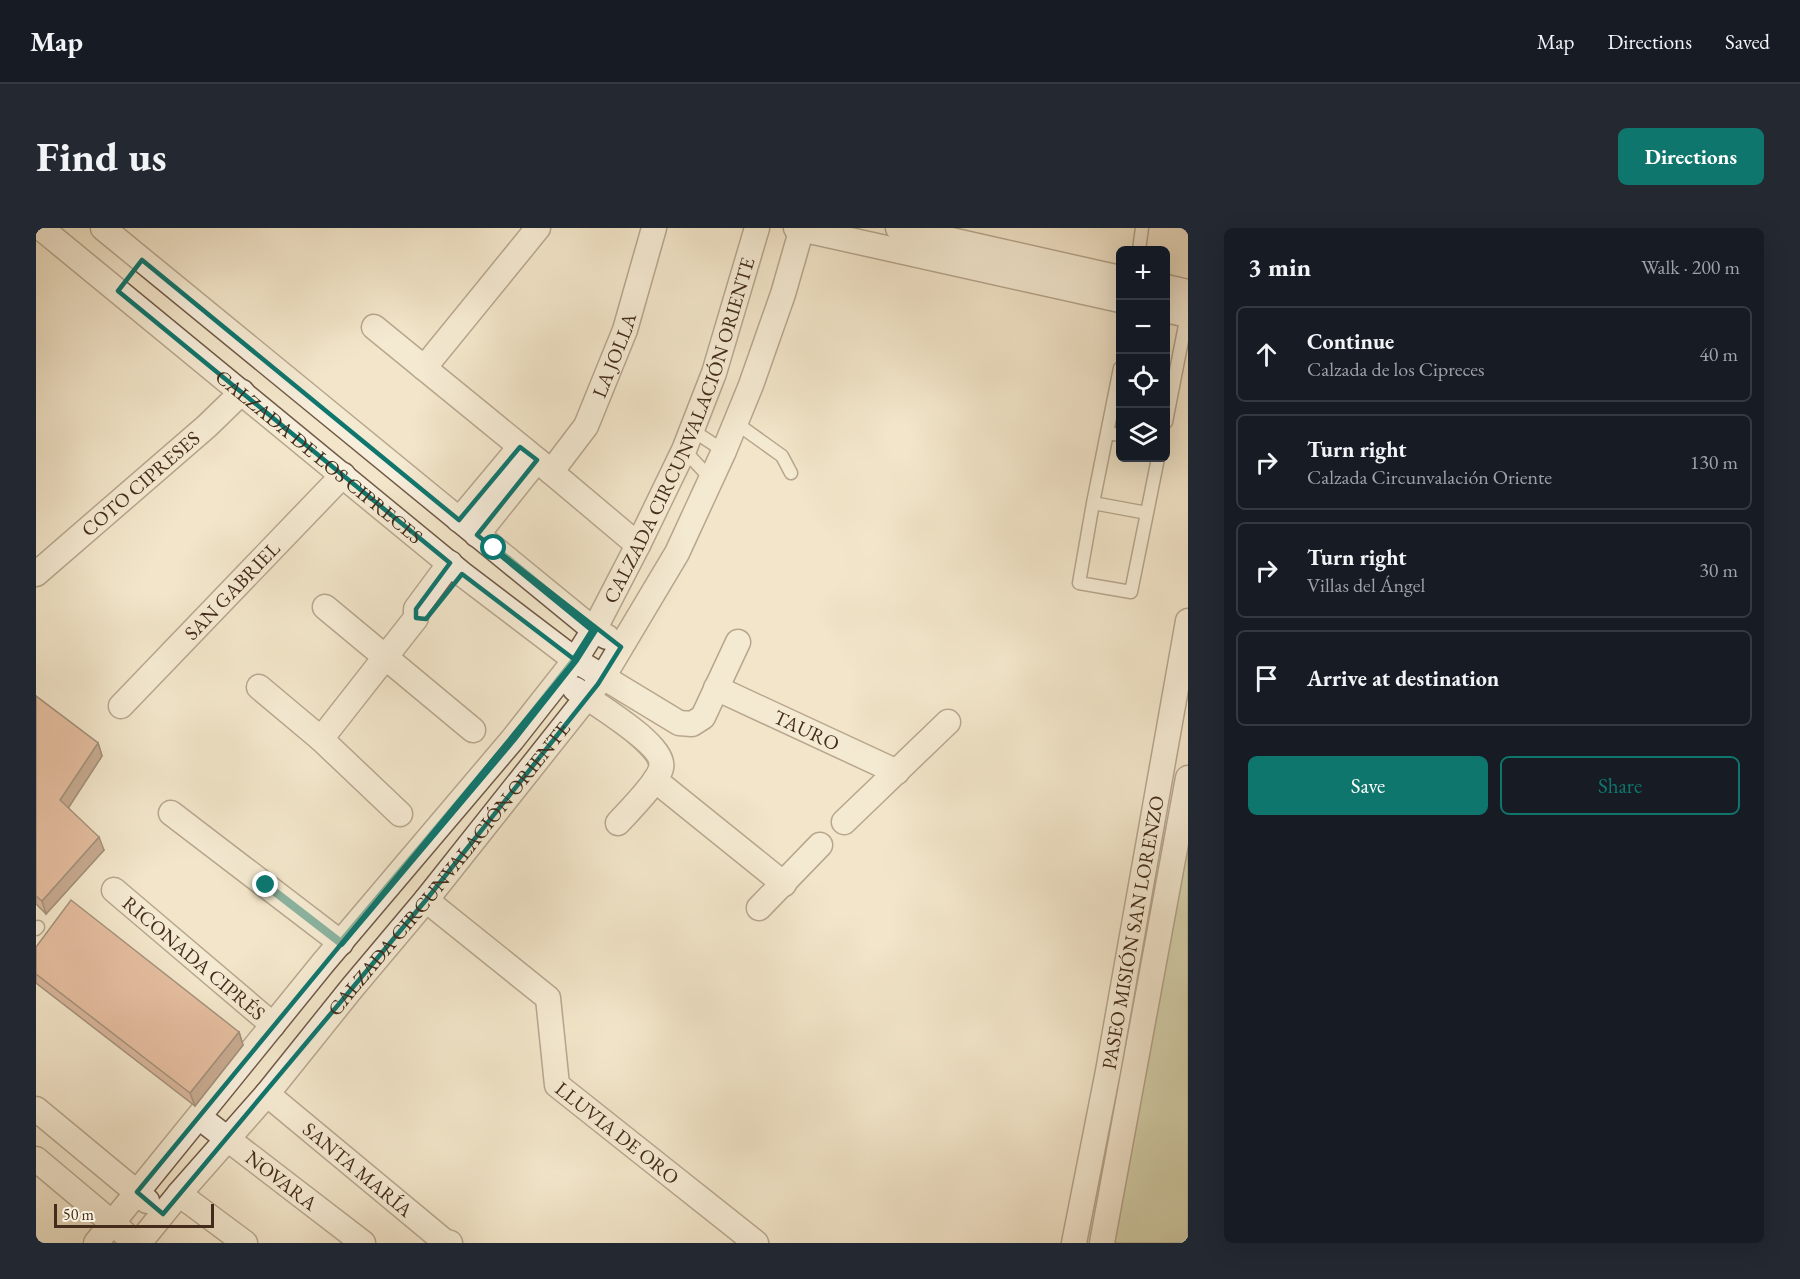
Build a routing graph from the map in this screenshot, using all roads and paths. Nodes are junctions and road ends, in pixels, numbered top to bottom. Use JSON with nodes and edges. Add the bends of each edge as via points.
{"nodes":[{"id":1,"x":41,"y":228,"type":"edge"},
{"id":2,"x":103,"y":228,"type":"edge"},
{"id":3,"x":538,"y":228,"type":"edge"},
{"id":4,"x":654,"y":228,"type":"edge"},
{"id":5,"x":757,"y":228,"type":"edge"},
{"id":6,"x":800,"y":228,"type":"edge"},
{"id":7,"x":898,"y":228,"type":"edge"},
{"id":8,"x":1142,"y":228,"type":"edge"},
{"id":9,"x":1140,"y":246,"type":"edge"},
{"id":10,"x":142,"y":260,"type":"junction"},
{"id":11,"x":1116,"y":277,"type":"edge"},
{"id":12,"x":118,"y":291,"type":"junction"},
{"id":13,"x":1116,"y":299,"type":"edge"},
{"id":14,"x":1170,"y":311,"type":"edge"},
{"id":15,"x":1188,"y":315,"type":"edge"},
{"id":16,"x":374,"y":327,"type":"dead end"},
{"id":17,"x":424,"y":368,"type":"junction"},
{"id":18,"x":1116,"y":388,"type":"edge"},
{"id":19,"x":242,"y":392,"type":"junction"},
{"id":20,"x":1169,"y":408,"type":"edge"},
{"id":21,"x":736,"y":423,"type":"junction"},
{"id":22,"x":1107,"y":433,"type":"junction"},
{"id":23,"x":1116,"y":434,"type":"edge"},
{"id":24,"x":688,"y":440,"type":"junction"},
{"id":25,"x":724,"y":451,"type":"junction"},
{"id":26,"x":536,"y":459,"type":"junction"},
{"id":27,"x":1157,"y":462,"type":"edge"},
{"id":28,"x":791,"y":473,"type":"dead end"},
{"id":29,"x":343,"y":475,"type":"junction"},
{"id":30,"x":711,"y":479,"type":"junction"},
{"id":31,"x":426,"y":493,"type":"junction"},
{"id":32,"x":1093,"y":503,"type":"junction"},
{"id":33,"x":1147,"y":513,"type":"junction"},
{"id":34,"x":401,"y":523,"type":"junction"},
{"id":35,"x":468,"y":527,"type":"junction"},
{"id":36,"x":638,"y":545,"type":"junction"},
{"id":37,"x":456,"y":569,"type":"junction"},
{"id":38,"x":36,"y":574,"type":"edge"},
{"id":39,"x":325,"y":607,"type":"dead end"},
{"id":40,"x":1188,"y":621,"type":"edge"},
{"id":41,"x":594,"y":630,"type":"junction"},
{"id":42,"x":738,"y":642,"type":"dead end"},
{"id":43,"x":621,"y":647,"type":"junction"},
{"id":44,"x":386,"y":657,"type":"junction"},
{"id":45,"x":568,"y":669,"type":"junction"},
{"id":46,"x":603,"y":677,"type":"junction"},
{"id":47,"x":259,"y":687,"type":"dead end"},
{"id":48,"x":716,"y":688,"type":"junction"},
{"id":49,"x":586,"y":698,"type":"junction"},
{"id":50,"x":121,"y":706,"type":"dead end"},
{"id":51,"x":948,"y":722,"type":"dead end"},
{"id":52,"x":473,"y":730,"type":"dead end"},
{"id":53,"x":321,"y":739,"type":"junction"},
{"id":54,"x":512,"y":740,"type":"junction"},
{"id":55,"x":538,"y":759,"type":"junction"},
{"id":56,"x":897,"y":772,"type":"junction"},
{"id":57,"x":1188,"y":778,"type":"edge"},
{"id":58,"x":655,"y":780,"type":"junction"},
{"id":59,"x":171,"y":813,"type":"dead end"},
{"id":60,"x":400,"y":814,"type":"dead end"},
{"id":61,"x":844,"y":822,"type":"dead end"},
{"id":62,"x":618,"y":824,"type":"dead end"},
{"id":63,"x":820,"y":845,"type":"dead end"},
{"id":64,"x":784,"y":884,"type":"junction"},
{"id":65,"x":114,"y":890,"type":"dead end"},
{"id":66,"x":426,"y":900,"type":"junction"},
{"id":67,"x":759,"y":908,"type":"dead end"},
{"id":68,"x":341,"y":943,"type":"junction"},
{"id":69,"x":323,"y":963,"type":"junction"},
{"id":70,"x":352,"y":988,"type":"junction"},
{"id":71,"x":273,"y":1025,"type":"junction"},
{"id":72,"x":267,"y":1094,"type":"junction"},
{"id":73,"x":36,"y":1109,"type":"edge"},
{"id":74,"x":199,"y":1116,"type":"junction"},
{"id":75,"x":228,"y":1138,"type":"junction"},
{"id":76,"x":36,"y":1160,"type":"edge"},
{"id":77,"x":137,"y":1192,"type":"junction"},
{"id":78,"x":179,"y":1194,"type":"junction"},
{"id":79,"x":163,"y":1214,"type":"junction"},
{"id":80,"x":112,"y":1223,"type":"junction"},
{"id":81,"x":96,"y":1243,"type":"edge"},
{"id":82,"x":137,"y":1243,"type":"edge"},
{"id":83,"x":245,"y":1243,"type":"edge"},
{"id":84,"x":363,"y":1243,"type":"edge"},
{"id":85,"x":450,"y":1243,"type":"edge"},
{"id":86,"x":756,"y":1243,"type":"edge"},
{"id":87,"x":1074,"y":1243,"type":"edge"},
{"id":88,"x":1102,"y":1243,"type":"edge"}],
"edges":[{"from":1,"to":12,"type":"street","name":"CALZADA DE LOS CIPRECES"},
{"from":2,"to":10,"type":"street","name":"CALZADA DE LOS CIPRECES"},
{"from":3,"to":17,"type":"street"},
{"from":4,"to":26,"type":"street","name":"LA JOLLA","via":[[625,330],[586,426]]},
{"from":5,"to":24,"type":"street","name":"CALZADA CIRCUNVALACIÓN ORIENTE","via":[[714,373]]},
{"from":6,"to":13,"type":"street"},
{"from":6,"to":21,"type":"street","name":"CALZADA CIRCUNVALACIÓN ORIENTE","via":[[783,294]]},
{"from":7,"to":11,"type":"street"},
{"from":8,"to":9,"type":"lane"},
{"from":10,"to":12,"type":"street"},
{"from":10,"to":31,"type":"street","name":"CALZADA DE LOS CIPRECES"},
{"from":12,"to":19,"type":"street","name":"CALZADA DE LOS CIPRECES"},
{"from":14,"to":15,"type":"street"},
{"from":15,"to":20,"type":"lane"},
{"from":16,"to":17,"type":"street"},
{"from":17,"to":26,"type":"street"},
{"from":18,"to":22,"type":"lane"},
{"from":19,"to":29,"type":"street","name":"CALZADA DE LOS CIPRECES"},
{"from":19,"to":38,"type":"street","name":"COTO CIPRESES"},
{"from":21,"to":25,"type":"street","name":"CALZADA CIRCUNVALACIÓN ORIENTE"},
{"from":21,"to":28,"type":"lane","via":[[782,456]]},
{"from":22,"to":23,"type":"lane"},
{"from":22,"to":32,"type":"lane"},
{"from":24,"to":25,"type":"lane"},
{"from":24,"to":30,"type":"lane"},
{"from":24,"to":36,"type":"street","name":"CALZADA CIRCUNVALACIÓN ORIENTE"},
{"from":25,"to":30,"type":"street","name":"CALZADA CIRCUNVALACIÓN ORIENTE"},
{"from":26,"to":35,"type":"street","name":"LA JOLLA"},
{"from":26,"to":36,"type":"street"},
{"from":27,"to":33,"type":"lane"},
{"from":29,"to":34,"type":"street","name":"CALZADA DE LOS CIPRECES"},
{"from":29,"to":50,"type":"street","name":"SAN GABRIEL"},
{"from":30,"to":43,"type":"street","name":"CALZADA CIRCUNVALACIÓN ORIENTE","via":[[677,553]]},
{"from":31,"to":34,"type":"street"},
{"from":31,"to":35,"type":"street","name":"CALZADA DE LOS CIPRECES"},
{"from":32,"to":33,"type":"lane"},
{"from":32,"to":33,"type":"lane","via":[[1079,583],[1131,592]]},
{"from":34,"to":37,"type":"street","name":"CALZADA DE LOS CIPRECES"},
{"from":35,"to":41,"type":"street","name":"CALZADA DE LOS CIPRECES"},
{"from":36,"to":41,"type":"street","name":"CALZADA CIRCUNVALACIÓN ORIENTE"},
{"from":37,"to":44,"type":"street","via":[[416,609],[416,618]]},
{"from":37,"to":45,"type":"street","name":"CALZADA DE LOS CIPRECES"},
{"from":39,"to":44,"type":"street"},
{"from":40,"to":87,"type":"street","name":"PASEO MISIÓN SAN LORENZO"},
{"from":41,"to":43,"type":"street","name":"CALZADA DE LOS CIPRECES"},
{"from":41,"to":45,"type":"street","name":"CALZADA CIRCUNVALACIÓN ORIENTE"},
{"from":42,"to":48,"type":"street"},
{"from":43,"to":46,"type":"street","name":"CALZADA CIRCUNVALACIÓN ORIENTE"},
{"from":44,"to":52,"type":"street"},
{"from":44,"to":53,"type":"street"},
{"from":45,"to":46,"type":"street","name":"CALZADA DE LOS CIPRECES"},
{"from":45,"to":49,"type":"street"},
{"from":45,"to":54,"type":"street","name":"CALZADA CIRCUNVALACIÓN ORIENTE"},
{"from":46,"to":48,"type":"street","via":[[679,723],[692,724],[703,717]]},
{"from":46,"to":49,"type":"street","name":"CALZADA CIRCUNVALACIÓN ORIENTE"},
{"from":47,"to":53,"type":"street"},
{"from":48,"to":56,"type":"street","name":"TAURO"},
{"from":49,"to":55,"type":"street","name":"CALZADA CIRCUNVALACIÓN ORIENTE"},
{"from":49,"to":58,"type":"street","via":[[651,745],[661,759]]},
{"from":51,"to":56,"type":"street"},
{"from":53,"to":60,"type":"street"},
{"from":54,"to":55,"type":"street"},
{"from":54,"to":68,"type":"street","name":"CALZADA CIRCUNVALACIÓN ORIENTE"},
{"from":55,"to":66,"type":"street","name":"CALZADA CIRCUNVALACIÓN ORIENTE"},
{"from":56,"to":61,"type":"street"},
{"from":57,"to":88,"type":"street","name":"PASEO MISIÓN SAN LORENZO"},
{"from":58,"to":62,"type":"street"},
{"from":58,"to":64,"type":"street"},
{"from":59,"to":68,"type":"street"},
{"from":63,"to":64,"type":"street"},
{"from":64,"to":67,"type":"street"},
{"from":65,"to":71,"type":"street","name":"RICONADA CIPRÉS"},
{"from":66,"to":70,"type":"street","name":"CALZADA CIRCUNVALACIÓN ORIENTE"},
{"from":66,"to":86,"type":"street","name":"LLUVIA DE ORO","via":[[548,998],[557,1085]]},
{"from":68,"to":69,"type":"street","name":"CALZADA CIRCUNVALACIÓN ORIENTE"},
{"from":69,"to":70,"type":"street"},
{"from":69,"to":71,"type":"street","name":"CALZADA CIRCUNVALACIÓN ORIENTE"},
{"from":70,"to":72,"type":"street","name":"CALZADA CIRCUNVALACIÓN ORIENTE"},
{"from":71,"to":74,"type":"street","name":"CALZADA CIRCUNVALACIÓN ORIENTE"},
{"from":72,"to":75,"type":"street","name":"CALZADA CIRCUNVALACIÓN ORIENTE"},
{"from":72,"to":85,"type":"street","name":"SANTA MARÍA"},
{"from":73,"to":77,"type":"street"},
{"from":74,"to":75,"type":"street","name":"NOVARA"},
{"from":74,"to":77,"type":"street","name":"CALZADA CIRCUNVALACIÓN ORIENTE"},
{"from":75,"to":78,"type":"street","name":"CALZADA CIRCUNVALACIÓN ORIENTE"},
{"from":75,"to":84,"type":"street","name":"NOVARA"},
{"from":76,"to":80,"type":"street"},
{"from":77,"to":79,"type":"street"},
{"from":77,"to":80,"type":"street","name":"CALZADA CIRCUNVALACIÓN ORIENTE"},
{"from":78,"to":79,"type":"street","name":"CALZADA CIRCUNVALACIÓN ORIENTE"},
{"from":78,"to":83,"type":"street"},
{"from":79,"to":82,"type":"street","name":"CALZADA CIRCUNVALACIÓN ORIENTE"},
{"from":80,"to":81,"type":"street","name":"CALZADA CIRCUNVALACIÓN ORIENTE"},
{"from":80,"to":82,"type":"street"}]}
